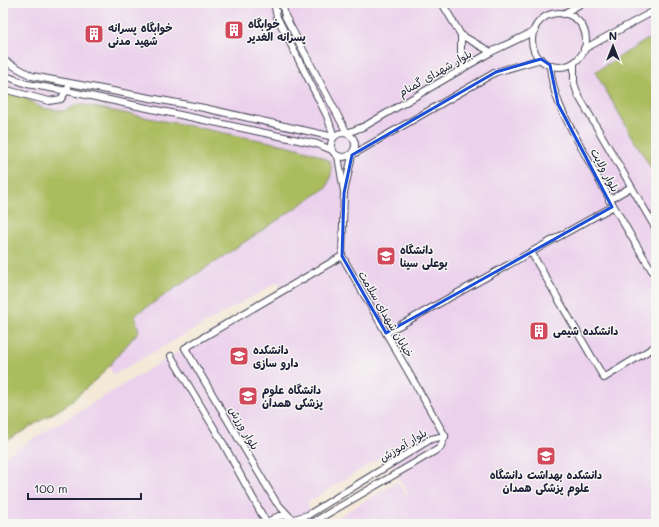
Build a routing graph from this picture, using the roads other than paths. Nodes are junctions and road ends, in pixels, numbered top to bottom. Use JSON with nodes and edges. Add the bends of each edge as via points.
{"nodes":[{"id":1,"x":274,"y":3,"type":"edge"},
{"id":2,"x":286,"y":3,"type":"edge"},
{"id":3,"x":442,"y":3,"type":"edge"},
{"id":4,"x":582,"y":3,"type":"edge"},
{"id":5,"x":656,"y":10,"type":"edge"},
{"id":6,"x":562,"y":14,"type":"junction"},
{"id":7,"x":534,"y":31,"type":"junction"},
{"id":8,"x":461,"y":35,"type":"junction"},
{"id":9,"x":584,"y":49,"type":"junction"},
{"id":10,"x":491,"y":52,"type":"junction"},
{"id":11,"x":541,"y":59,"type":"junction"},
{"id":12,"x":3,"y":60,"type":"edge"},
{"id":13,"x":574,"y":63,"type":"junction"},
{"id":14,"x":550,"y":66,"type":"junction"},
{"id":15,"x":461,"y":70,"type":"junction"},
{"id":16,"x":3,"y":75,"type":"edge"},
{"id":17,"x":70,"y":83,"type":"junction"},
{"id":18,"x":3,"y":89,"type":"edge"},
{"id":19,"x":68,"y":91,"type":"junction"},
{"id":20,"x":347,"y":133,"type":"junction"},
{"id":21,"x":334,"y":137,"type":"junction"},
{"id":22,"x":332,"y":150,"type":"junction"},
{"id":23,"x":352,"y":154,"type":"junction"},
{"id":24,"x":338,"y":156,"type":"junction"},
{"id":25,"x":631,"y":187,"type":"junction"},
{"id":26,"x":344,"y":193,"type":"junction"},
{"id":27,"x":609,"y":200,"type":"junction"},
{"id":28,"x":612,"y":207,"type":"junction"},
{"id":29,"x":656,"y":229,"type":"edge"},
{"id":30,"x":531,"y":252,"type":"junction"},
{"id":31,"x":342,"y":256,"type":"junction"},
{"id":32,"x":656,"y":277,"type":"edge"},
{"id":33,"x":386,"y":333,"type":"junction"},
{"id":34,"x":656,"y":346,"type":"edge"},
{"id":35,"x":171,"y":356,"type":"dead end"},
{"id":36,"x":445,"y":436,"type":"junction"},
{"id":37,"x":385,"y":468,"type":"junction"},
{"id":38,"x":390,"y":477,"type":"junction"},
{"id":39,"x":294,"y":520,"type":"edge"},
{"id":40,"x":267,"y":524,"type":"edge"},
{"id":41,"x":310,"y":524,"type":"edge"}],
"edges":[{"from":1,"to":21,"type":"street","via":[[277,17],[327,116]]},
{"from":2,"to":20,"type":"street","via":[[283,8],[285,16]]},
{"from":3,"to":8,"type":"street"},
{"from":4,"to":6,"type":"street"},
{"from":5,"to":9,"type":"street"},
{"from":6,"to":7,"type":"street","via":[[547,16]]},
{"from":6,"to":9,"type":"street","via":[[571,16],[584,29]]},
{"from":7,"to":10,"type":"street","name":"بلوار شهدای گمنام"},
{"from":7,"to":11,"type":"street","via":[[532,42]]},
{"from":8,"to":10,"type":"street"},
{"from":8,"to":15,"type":"street"},
{"from":9,"to":13,"type":"street"},
{"from":10,"to":15,"type":"street","name":"بلوار شهدای گمنام"},
{"from":11,"to":14,"type":"street"},
{"from":11,"to":23,"type":"street","via":[[496,72]]},
{"from":12,"to":17,"type":"street","via":[[32,76]]},
{"from":13,"to":14,"type":"street"},
{"from":13,"to":25,"type":"street","name":"بلوار ولایت","via":[[574,83],[578,95]]},
{"from":14,"to":27,"type":"street","name":"بلوار ولایت","via":[[558,104]]},
{"from":15,"to":20,"type":"street","name":"بلوار شهدای گمنام","via":[[365,126]]},
{"from":16,"to":19,"type":"street","via":[[27,84]]},
{"from":17,"to":19,"type":"street"},
{"from":17,"to":21,"type":"street","via":[[204,108]]},
{"from":18,"to":19,"type":"street","via":[[49,101],[61,99]]},
{"from":19,"to":22,"type":"street","via":[[316,144]]},
{"from":20,"to":21,"type":"street","via":[[340,133]]},
{"from":20,"to":23,"type":"street","via":[[353,137],[356,144]]},
{"from":21,"to":22,"type":"street","via":[[331,143]]},
{"from":22,"to":24,"type":"street"},
{"from":23,"to":24,"type":"street","via":[[345,158]]},
{"from":23,"to":26,"type":"street"},
{"from":24,"to":26,"type":"street"},
{"from":25,"to":27,"type":"street"},
{"from":25,"to":29,"type":"street","name":"بلوار ولایت"},
{"from":26,"to":31,"type":"street"},
{"from":27,"to":28,"type":"street","name":"بلوار ولایت"},
{"from":28,"to":30,"type":"street"},
{"from":28,"to":32,"type":"street","name":"بلوار ولایت"},
{"from":30,"to":33,"type":"street"},
{"from":30,"to":34,"type":"street","via":[[604,378]]},
{"from":31,"to":33,"type":"street","name":"خیابان شهدای سلامت"},
{"from":31,"to":39,"type":"street","name":"بلوار ورزش","via":[[185,348],[276,502]]},
{"from":33,"to":36,"type":"street","name":"خیابان شهدای سلامت"},
{"from":35,"to":40,"type":"street","via":[[223,442]]},
{"from":36,"to":37,"type":"street","name":"بلوار آموزش","via":[[431,439]]},
{"from":36,"to":38,"type":"street","name":"بلوار آموزش","via":[[440,448]]},
{"from":37,"to":38,"type":"street"},
{"from":37,"to":39,"type":"street","name":"بلوار آموزش","via":[[308,515]]},
{"from":38,"to":41,"type":"street","name":"بلوار آموزش"},
{"from":39,"to":40,"type":"street","name":"بلوار آموزش","via":[[279,516]]}]}
